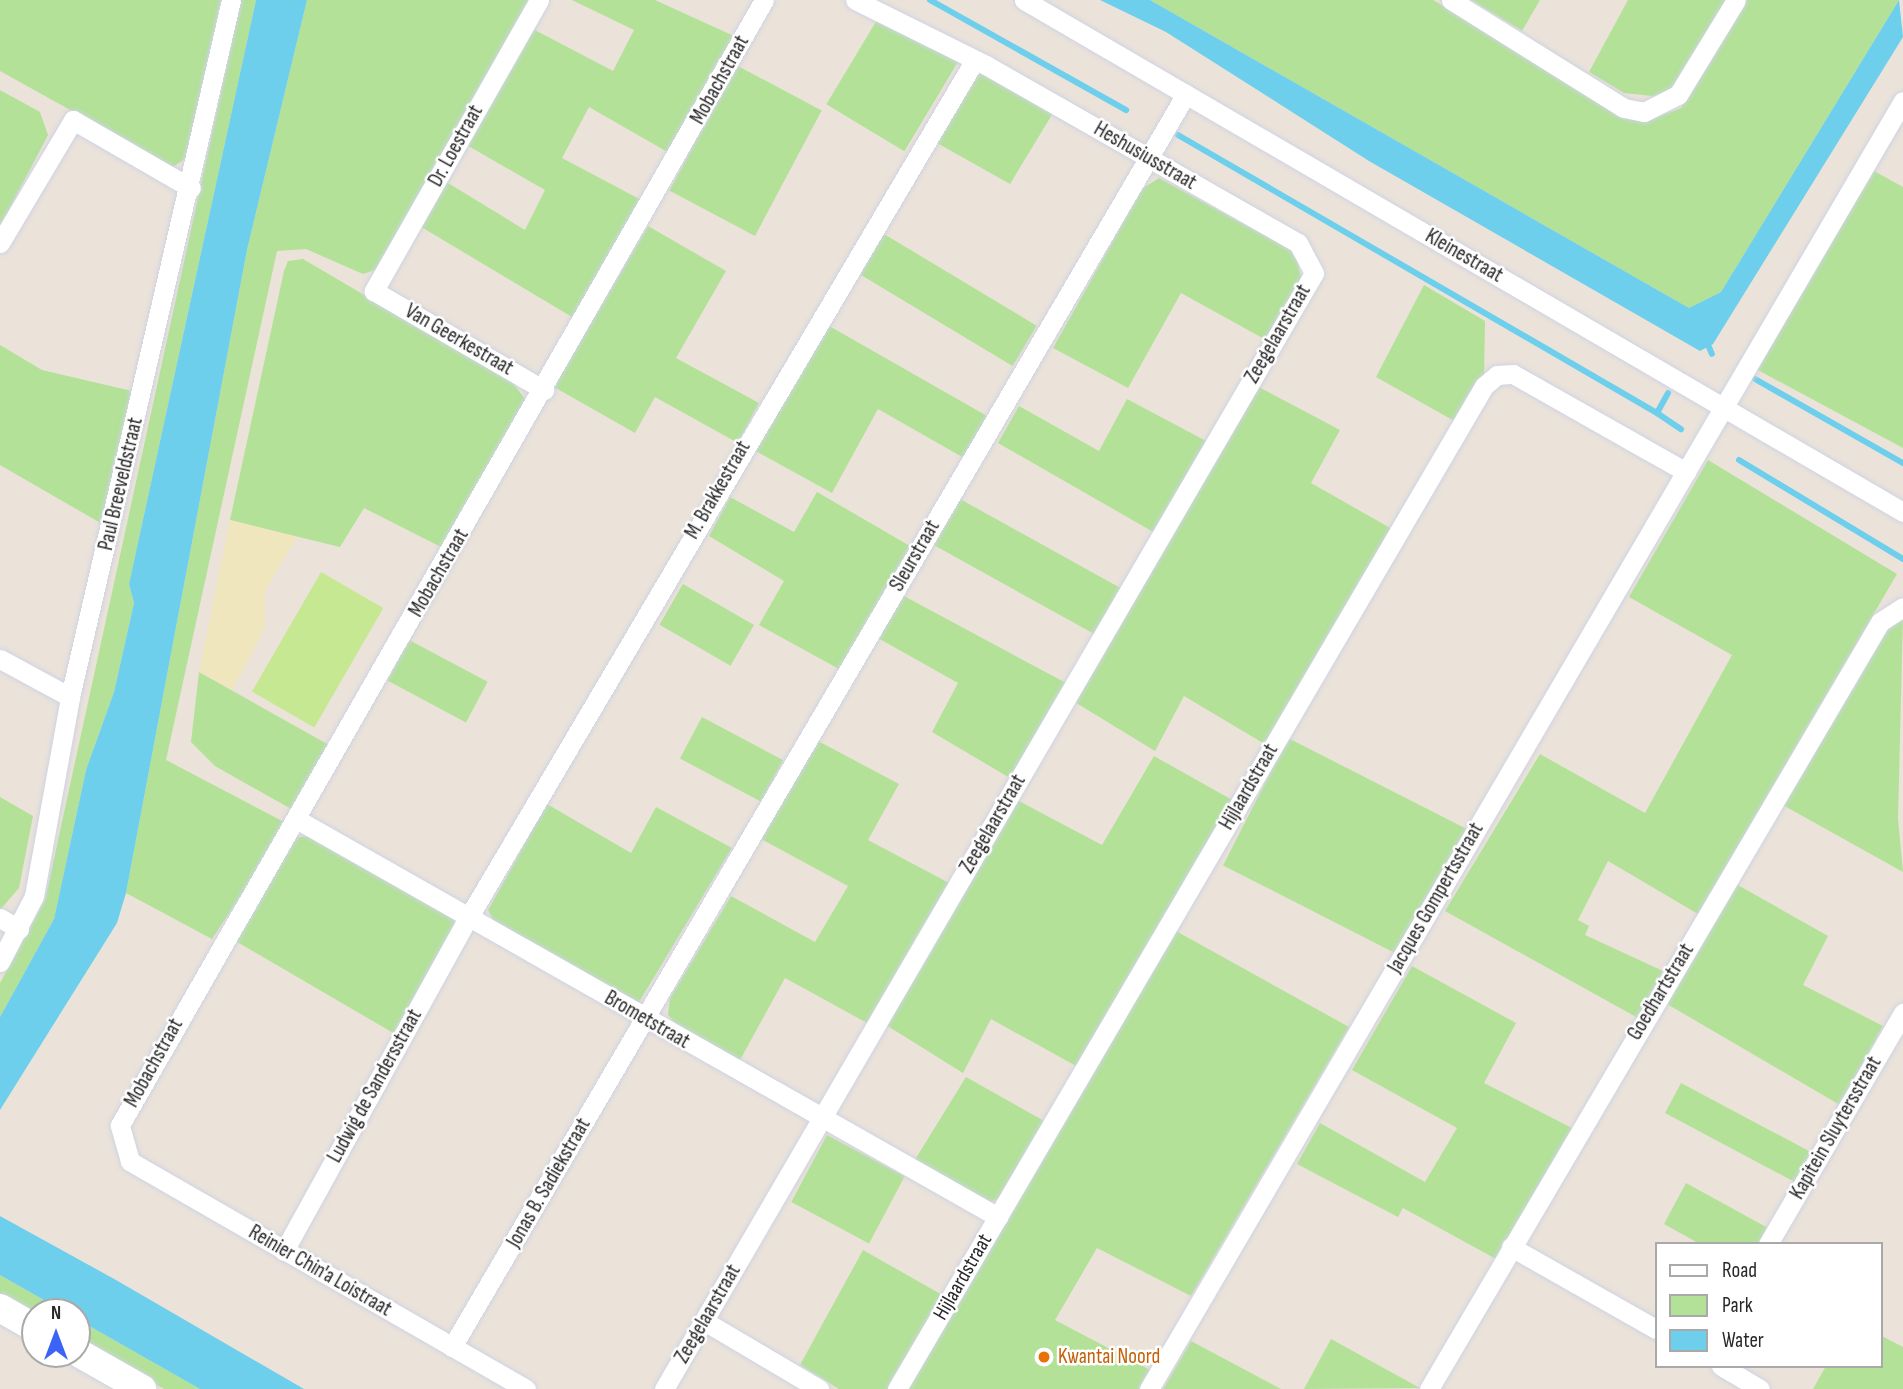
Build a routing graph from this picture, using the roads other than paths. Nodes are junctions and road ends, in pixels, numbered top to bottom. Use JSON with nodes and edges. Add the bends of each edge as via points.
{"nodes":[{"id":1,"x":231,"y":0,"type":"edge"},
{"id":2,"x":539,"y":0,"type":"edge"},
{"id":3,"x":764,"y":0,"type":"edge"},
{"id":4,"x":855,"y":0,"type":"edge"},
{"id":5,"x":1024,"y":0,"type":"edge"},
{"id":6,"x":1451,"y":0,"type":"edge"},
{"id":7,"x":1737,"y":0,"type":"edge"},
{"id":8,"x":973,"y":63,"type":"junction"},
{"id":9,"x":1186,"y":94,"type":"junction"},
{"id":10,"x":1903,"y":101,"type":"edge"},
{"id":11,"x":1148,"y":158,"type":"junction"},
{"id":12,"x":191,"y":188,"type":"junction"},
{"id":13,"x":0,"y":243,"type":"edge"},
{"id":14,"x":1311,"y":257,"type":"joint"},
{"id":15,"x":374,"y":291,"type":"joint"},
{"id":16,"x":544,"y":390,"type":"junction"},
{"id":17,"x":1721,"y":406,"type":"junction"},
{"id":18,"x":1686,"y":472,"type":"junction"},
{"id":19,"x":1903,"y":512,"type":"edge"},
{"id":20,"x":1903,"y":607,"type":"edge"},
{"id":21,"x":0,"y":659,"type":"edge"},
{"id":22,"x":70,"y":697,"type":"junction"},
{"id":23,"x":298,"y":820,"type":"junction"},
{"id":24,"x":0,"y":918,"type":"edge"},
{"id":25,"x":467,"y":920,"type":"junction"},
{"id":26,"x":19,"y":929,"type":"junction"},
{"id":27,"x":0,"y":962,"type":"edge"},
{"id":28,"x":1903,"y":1013,"type":"edge"},
{"id":29,"x":645,"y":1018,"type":"junction"},
{"id":30,"x":821,"y":1120,"type":"junction"},
{"id":31,"x":120,"y":1146,"type":"joint"},
{"id":32,"x":998,"y":1217,"type":"junction"},
{"id":33,"x":1769,"y":1242,"type":"edge"},
{"id":34,"x":1511,"y":1247,"type":"junction"},
{"id":35,"x":284,"y":1251,"type":"junction"},
{"id":36,"x":0,"y":1308,"type":"edge"},
{"id":37,"x":21,"y":1320,"type":"edge"},
{"id":38,"x":704,"y":1321,"type":"junction"},
{"id":39,"x":1654,"y":1328,"type":"edge"},
{"id":40,"x":452,"y":1347,"type":"junction"},
{"id":41,"x":91,"y":1360,"type":"edge"},
{"id":42,"x":1724,"y":1368,"type":"edge"},
{"id":43,"x":142,"y":1389,"type":"edge"},
{"id":44,"x":526,"y":1389,"type":"edge"},
{"id":45,"x":664,"y":1389,"type":"edge"},
{"id":46,"x":819,"y":1389,"type":"edge"},
{"id":47,"x":897,"y":1389,"type":"edge"},
{"id":48,"x":1149,"y":1389,"type":"edge"},
{"id":49,"x":1429,"y":1389,"type":"edge"},
{"id":50,"x":1760,"y":1389,"type":"edge"}],
"edges":[{"from":1,"to":12,"type":"street","name":"Paul Breeveldstraat"},
{"from":2,"to":15,"type":"street","name":"Dr. Loestraat"},
{"from":3,"to":16,"type":"street","name":"Mobachstraat"},
{"from":4,"to":8,"type":"street","name":"Heshusiusstraat"},
{"from":5,"to":9,"type":"street","name":"Kleinestraat"},
{"from":6,"to":7,"type":"street","via":[[1624,108],[1644,112],[1678,95]]},
{"from":8,"to":11,"type":"street","name":"Heshusiusstraat"},
{"from":8,"to":25,"type":"street","name":"M. Brakkestraat"},
{"from":9,"to":11,"type":"street","name":"Sleurstraat"},
{"from":9,"to":17,"type":"street","name":"Kleinestraat"},
{"from":10,"to":17,"type":"street","name":"Jacques Gompertsstraat"},
{"from":11,"to":14,"type":"street","name":"Heshusiusstraat","via":[[1298,243]]},
{"from":11,"to":29,"type":"street","name":"Sleurstraat"},
{"from":12,"to":13,"type":"street","via":[[73,120]]},
{"from":12,"to":22,"type":"street","name":"Paul Breeveldstraat"},
{"from":14,"to":30,"type":"street","name":"Zeegelaarstraat","via":[[1314,273]]},
{"from":15,"to":16,"type":"street","name":"Van Geerkestraat"},
{"from":16,"to":23,"type":"street","name":"Mobachstraat"},
{"from":17,"to":18,"type":"street","name":"Jacques Gompertsstraat"},
{"from":17,"to":19,"type":"street","name":"Kleinestraat"},
{"from":18,"to":32,"type":"street","name":"Hijlaardstraat","via":[[1513,374],[1497,375],[1484,386]]},
{"from":18,"to":48,"type":"street","name":"Jacques Gompertsstraat"},
{"from":20,"to":34,"type":"street","name":"Goedhartstraat","via":[[1880,622]]},
{"from":21,"to":22,"type":"street"},
{"from":22,"to":26,"type":"street","name":"Paul Breeveldstraat","via":[[34,896]]},
{"from":23,"to":25,"type":"street","name":"Brometstraat"},
{"from":23,"to":31,"type":"street","name":"Mobachstraat","via":[[120,1125]]},
{"from":24,"to":26,"type":"street"},
{"from":25,"to":29,"type":"street","name":"Brometstraat"},
{"from":25,"to":35,"type":"street","name":"Ludwig de Sandersstraat"},
{"from":26,"to":27,"type":"street","name":"Paul Breeveldstraat"},
{"from":28,"to":33,"type":"street","name":"Kapitein Sluytersstraat"},
{"from":29,"to":30,"type":"street","name":"Brometstraat"},
{"from":29,"to":40,"type":"street","name":"Jonas B. Sadiekstraat"},
{"from":30,"to":32,"type":"street","name":"Brometstraat"},
{"from":30,"to":38,"type":"street","name":"Zeegelaarstraat"},
{"from":31,"to":35,"type":"street","name":"Reinier Chin'a Loistraat","via":[[130,1161]]},
{"from":32,"to":47,"type":"street","name":"Hijlaardstraat"},
{"from":34,"to":39,"type":"street"},
{"from":34,"to":49,"type":"street","name":"Goedhartstraat"},
{"from":35,"to":40,"type":"street","name":"Reinier Chin'a Loistraat"},
{"from":36,"to":37,"type":"street"},
{"from":38,"to":45,"type":"street","name":"Zeegelaarstraat"},
{"from":38,"to":46,"type":"street"},
{"from":40,"to":44,"type":"street","name":"Reinier Chin'a Loistraat"},
{"from":41,"to":43,"type":"street"},
{"from":42,"to":50,"type":"street"}]}
